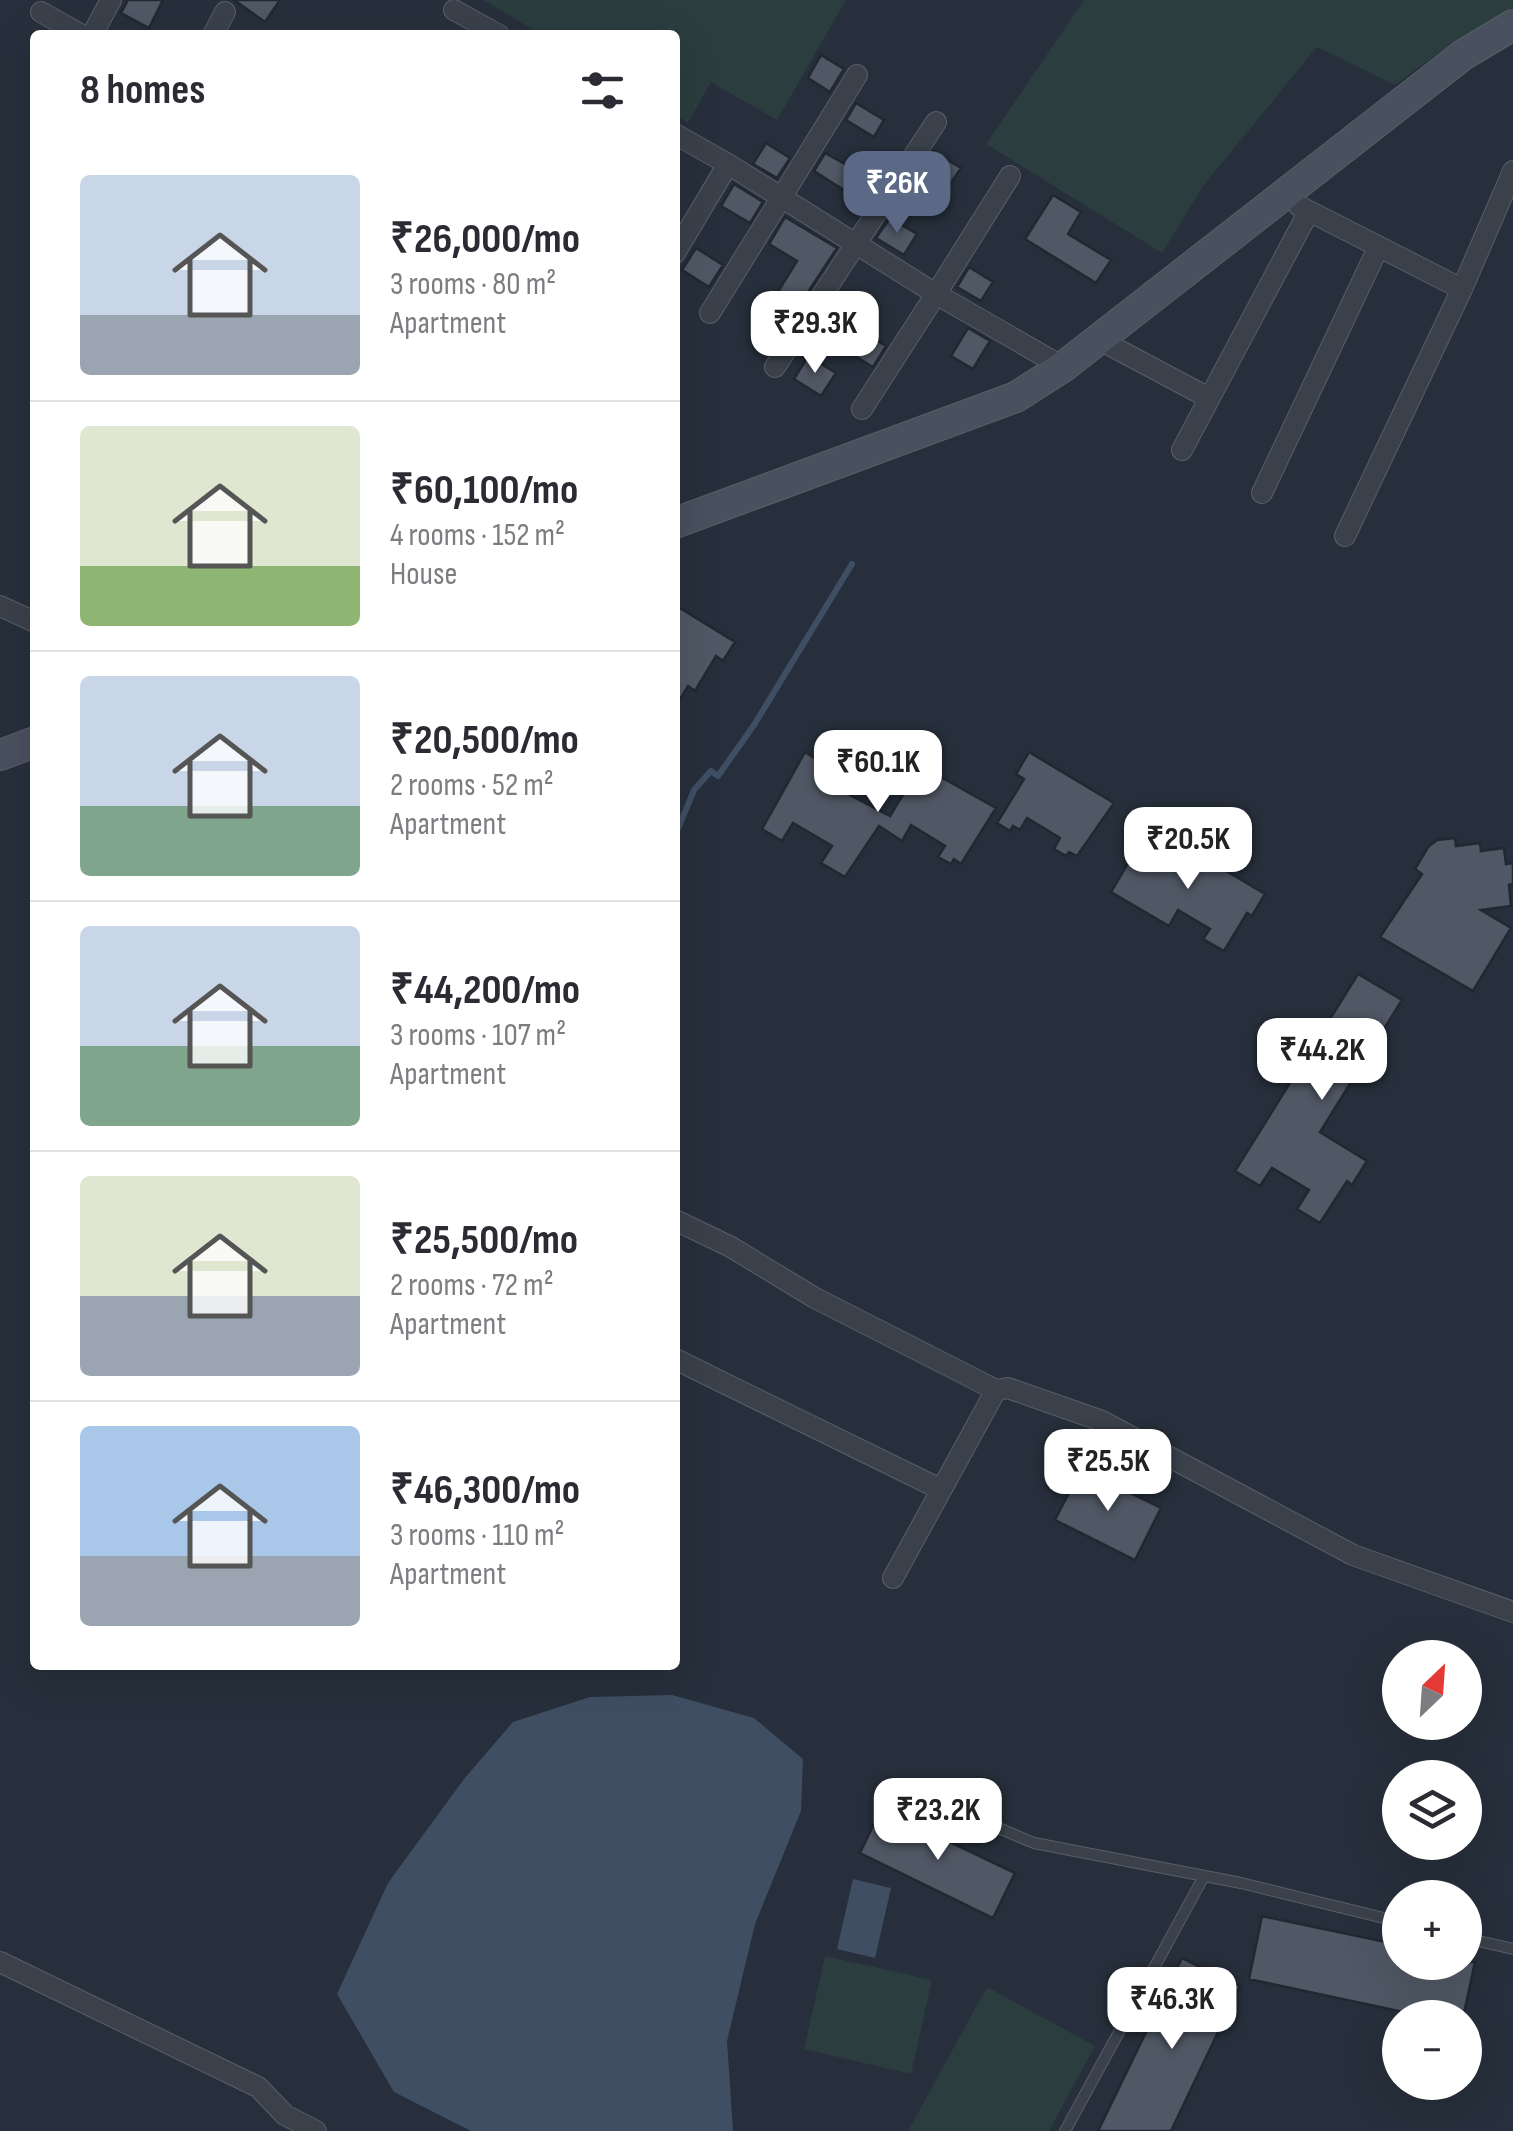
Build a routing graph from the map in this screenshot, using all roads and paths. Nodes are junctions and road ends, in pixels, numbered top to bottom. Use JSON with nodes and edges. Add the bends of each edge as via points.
{"nodes":[{"id":1,"x":111,"y":0,"type":"edge"},
{"id":2,"x":454,"y":10,"type":"dead end"},
{"id":3,"x":41,"y":12,"type":"dead end"},
{"id":4,"x":225,"y":12,"type":"dead end"},
{"id":5,"x":1513,"y":25,"type":"edge"},
{"id":6,"x":73,"y":30,"type":"edge"},
{"id":7,"x":95,"y":30,"type":"edge"},
{"id":8,"x":216,"y":30,"type":"edge"},
{"id":9,"x":485,"y":30,"type":"edge"},
{"id":10,"x":856,"y":75,"type":"dead end"},
{"id":11,"x":936,"y":122,"type":"dead end"},
{"id":12,"x":680,"y":137,"type":"edge"},
{"id":13,"x":728,"y":164,"type":"junction"},
{"id":14,"x":1513,"y":170,"type":"edge"},
{"id":15,"x":1010,"y":176,"type":"dead end"},
{"id":16,"x":1279,"y":196,"type":"junction"},
{"id":17,"x":781,"y":197,"type":"junction"},
{"id":18,"x":1309,"y":211,"type":"junction"},
{"id":19,"x":856,"y":244,"type":"junction"},
{"id":20,"x":680,"y":246,"type":"edge"},
{"id":21,"x":1378,"y":248,"type":"junction"},
{"id":22,"x":1462,"y":289,"type":"junction"},
{"id":23,"x":936,"y":294,"type":"junction"},
{"id":24,"x":710,"y":313,"type":"dead end"},
{"id":25,"x":1098,"y":339,"type":"junction"},
{"id":26,"x":776,"y":367,"type":"dead end"},
{"id":27,"x":1063,"y":367,"type":"junction"},
{"id":28,"x":1209,"y":398,"type":"junction"},
{"id":29,"x":862,"y":409,"type":"dead end"},
{"id":30,"x":1182,"y":450,"type":"dead end"},
{"id":31,"x":1262,"y":492,"type":"dead end"},
{"id":32,"x":680,"y":522,"type":"edge"},
{"id":33,"x":1345,"y":536,"type":"dead end"},
{"id":34,"x":0,"y":606,"type":"edge"},
{"id":35,"x":30,"y":620,"type":"edge"},
{"id":36,"x":30,"y":744,"type":"edge"},
{"id":37,"x":0,"y":755,"type":"edge"},
{"id":38,"x":680,"y":1222,"type":"edge"},
{"id":39,"x":680,"y":1361,"type":"edge"},
{"id":40,"x":996,"y":1390,"type":"junction"},
{"id":41,"x":940,"y":1488,"type":"junction"},
{"id":42,"x":892,"y":1578,"type":"dead end"},
{"id":43,"x":1513,"y":1612,"type":"edge"},
{"id":44,"x":894,"y":1784,"type":"dead end"},
{"id":45,"x":1203,"y":1878,"type":"junction"},
{"id":46,"x":1382,"y":1918,"type":"edge"},
{"id":47,"x":1482,"y":1942,"type":"edge"},
{"id":48,"x":1513,"y":1950,"type":"edge"},
{"id":49,"x":0,"y":1962,"type":"edge"},
{"id":50,"x":316,"y":2131,"type":"edge"},
{"id":51,"x":1065,"y":2131,"type":"edge"}],
"edges":[{"from":1,"to":7,"type":"street"},
{"from":2,"to":9,"type":"street"},
{"from":3,"to":6,"type":"street"},
{"from":4,"to":8,"type":"street"},
{"from":5,"to":16,"type":"main road","via":[[1463,55]]},
{"from":10,"to":17,"type":"street"},
{"from":11,"to":19,"type":"street"},
{"from":12,"to":13,"type":"street"},
{"from":13,"to":17,"type":"street"},
{"from":13,"to":20,"type":"street"},
{"from":14,"to":22,"type":"street"},
{"from":15,"to":23,"type":"street"},
{"from":16,"to":18,"type":"street"},
{"from":16,"to":25,"type":"main road"},
{"from":17,"to":19,"type":"street"},
{"from":17,"to":24,"type":"street"},
{"from":18,"to":21,"type":"street"},
{"from":18,"to":28,"type":"street"},
{"from":19,"to":23,"type":"street"},
{"from":19,"to":26,"type":"street"},
{"from":21,"to":22,"type":"street"},
{"from":21,"to":31,"type":"street"},
{"from":22,"to":33,"type":"street"},
{"from":23,"to":27,"type":"street"},
{"from":23,"to":29,"type":"street"},
{"from":25,"to":27,"type":"main road"},
{"from":25,"to":28,"type":"street"},
{"from":27,"to":32,"type":"main road","via":[[1016,397]]},
{"from":28,"to":30,"type":"street"},
{"from":34,"to":35,"type":"street"},
{"from":36,"to":37,"type":"main road"},
{"from":38,"to":40,"type":"street"},
{"from":39,"to":41,"type":"street"},
{"from":40,"to":41,"type":"street"},
{"from":40,"to":43,"type":"street","via":[[1008,1388],[1102,1421],[1353,1554]]},
{"from":41,"to":42,"type":"street"},
{"from":44,"to":45,"type":"lane","via":[[1034,1843]]},
{"from":45,"to":46,"type":"lane"},
{"from":45,"to":51,"type":"lane"},
{"from":47,"to":48,"type":"lane"},
{"from":49,"to":50,"type":"street","via":[[258,2087],[284,2115]]}]}
